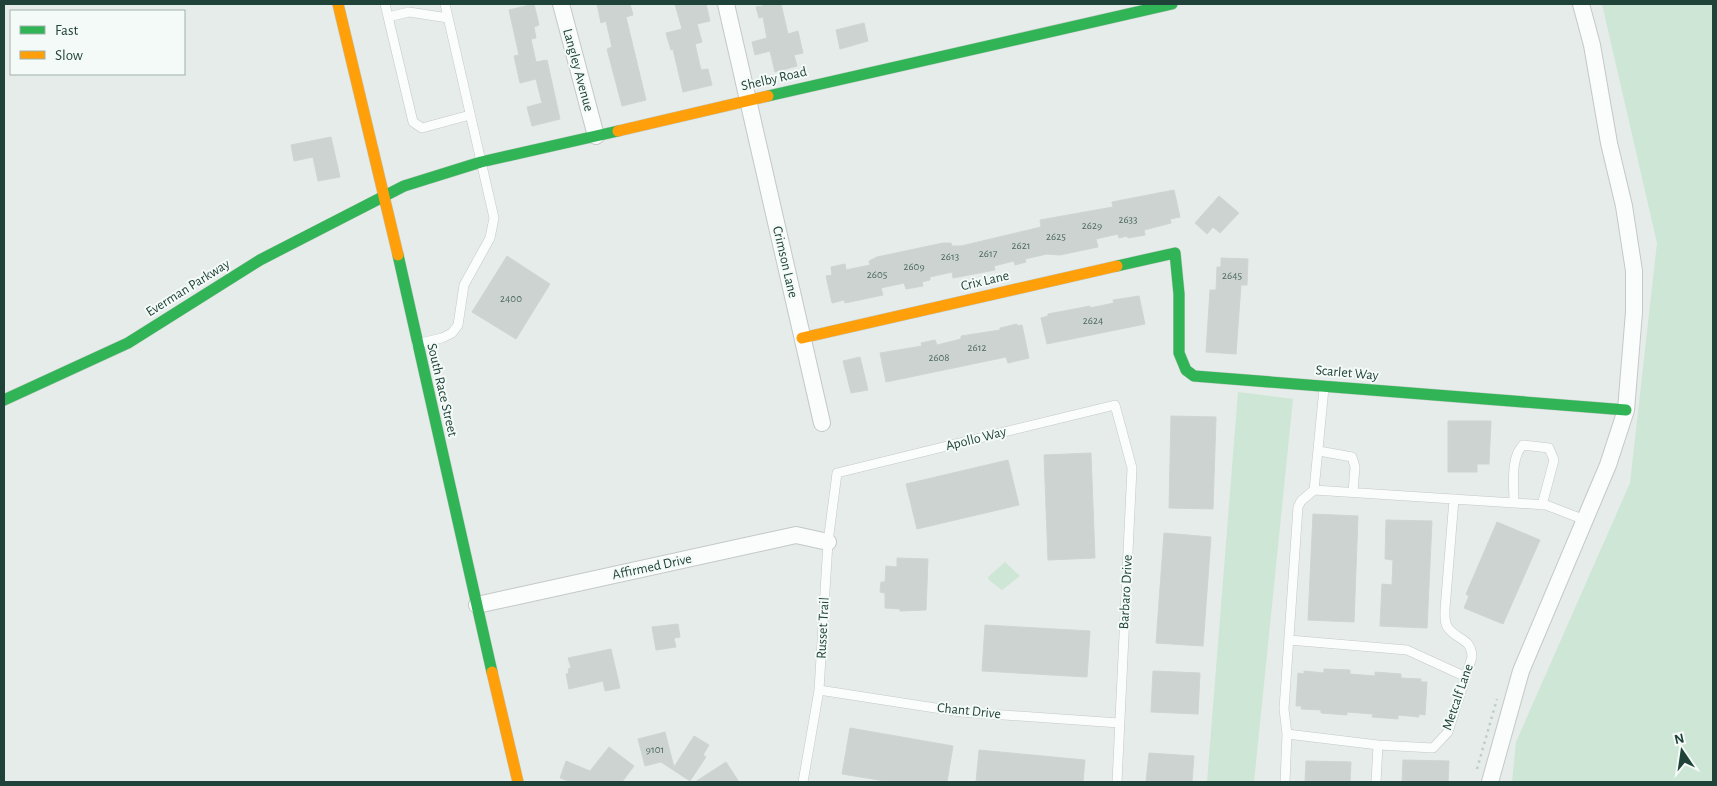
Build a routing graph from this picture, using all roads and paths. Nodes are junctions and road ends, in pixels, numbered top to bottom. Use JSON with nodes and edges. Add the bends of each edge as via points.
{"nodes":[{"id":1,"x":339,"y":4,"type":"edge"},
{"id":2,"x":385,"y":4,"type":"edge"},
{"id":3,"x":445,"y":4,"type":"edge"},
{"id":4,"x":561,"y":4,"type":"edge"},
{"id":5,"x":726,"y":4,"type":"edge"},
{"id":6,"x":1166,"y":4,"type":"edge"},
{"id":7,"x":1581,"y":4,"type":"edge"},
{"id":8,"x":388,"y":17,"type":"junction"},
{"id":9,"x":448,"y":18,"type":"junction"},
{"id":10,"x":749,"y":100,"type":"junction"},
{"id":11,"x":470,"y":115,"type":"junction"},
{"id":12,"x":596,"y":136,"type":"junction"},
{"id":13,"x":481,"y":162,"type":"junction"},
{"id":14,"x":385,"y":195,"type":"junction"},
{"id":15,"x":1175,"y":254,"type":"joint"},
{"id":16,"x":802,"y":338,"type":"junction"},
{"id":17,"x":416,"y":344,"type":"junction"},
{"id":18,"x":1324,"y":386,"type":"junction"},
{"id":19,"x":4,"y":400,"type":"edge"},
{"id":20,"x":1115,"y":405,"type":"joint"},
{"id":21,"x":1626,"y":410,"type":"junction"},
{"id":22,"x":822,"y":423,"type":"dead end"},
{"id":23,"x":1318,"y":451,"type":"junction"},
{"id":24,"x":837,"y":473,"type":"joint"},
{"id":25,"x":1314,"y":490,"type":"junction"},
{"id":26,"x":1353,"y":492,"type":"junction"},
{"id":27,"x":1454,"y":499,"type":"junction"},
{"id":28,"x":1514,"y":503,"type":"junction"},
{"id":29,"x":1542,"y":505,"type":"junction"},
{"id":30,"x":1585,"y":520,"type":"junction"},
{"id":31,"x":828,"y":542,"type":"junction"},
{"id":32,"x":477,"y":605,"type":"junction"},
{"id":33,"x":1289,"y":640,"type":"junction"},
{"id":34,"x":1466,"y":677,"type":"junction"},
{"id":35,"x":819,"y":690,"type":"junction"},
{"id":36,"x":1119,"y":723,"type":"junction"},
{"id":37,"x":1287,"y":734,"type":"junction"},
{"id":38,"x":1378,"y":744,"type":"junction"},
{"id":39,"x":518,"y":782,"type":"edge"},
{"id":40,"x":803,"y":782,"type":"edge"},
{"id":41,"x":1117,"y":782,"type":"edge"},
{"id":42,"x":1285,"y":782,"type":"edge"},
{"id":43,"x":1376,"y":782,"type":"edge"},
{"id":44,"x":1490,"y":782,"type":"edge"}],
"edges":[{"from":1,"to":14,"type":"street","name":"South Race Street"},
{"from":2,"to":8,"type":"lane"},
{"from":3,"to":9,"type":"lane"},
{"from":4,"to":12,"type":"street","name":"Langley Avenue"},
{"from":5,"to":10,"type":"street","name":"Crimson Lane"},
{"from":6,"to":10,"type":"street","name":"Shelby Road"},
{"from":7,"to":21,"type":"street","via":[[1624,206],[1634,271]]},
{"from":8,"to":9,"type":"lane","via":[[409,12]]},
{"from":8,"to":11,"type":"lane","via":[[413,122],[422,128]]},
{"from":9,"to":11,"type":"lane"},
{"from":10,"to":12,"type":"street","name":"Shelby Road"},
{"from":10,"to":16,"type":"street","name":"Crimson Lane"},
{"from":11,"to":13,"type":"lane"},
{"from":12,"to":13,"type":"street","name":"Shelby Road"},
{"from":13,"to":14,"type":"street","name":"Shelby Road"},
{"from":13,"to":17,"type":"lane","via":[[494,218],[490,238],[464,285],[458,325],[442,338]]},
{"from":14,"to":17,"type":"street","name":"South Race Street"},
{"from":14,"to":19,"type":"street","name":"Everman Parkway","via":[[260,260],[128,343]]},
{"from":15,"to":16,"type":"street","name":"Crix Lane"},
{"from":15,"to":18,"type":"street","name":"Scarlet Way","via":[[1179,353],[1186,370],[1194,376]]},
{"from":16,"to":22,"type":"street","name":"Crimson Lane"},
{"from":17,"to":32,"type":"street","name":"South Race Street"},
{"from":18,"to":21,"type":"street","name":"Scarlet Way"},
{"from":18,"to":23,"type":"lane"},
{"from":20,"to":24,"type":"lane","name":"Apollo Way"},
{"from":20,"to":36,"type":"lane","name":"Barbaro Drive","via":[[1132,468]]},
{"from":21,"to":30,"type":"street"},
{"from":23,"to":25,"type":"lane"},
{"from":23,"to":26,"type":"lane","via":[[1352,457],[1355,467]]},
{"from":24,"to":31,"type":"lane","name":"Russet Trail"},
{"from":25,"to":26,"type":"lane"},
{"from":25,"to":33,"type":"lane","via":[[1298,507]]},
{"from":26,"to":27,"type":"lane"},
{"from":27,"to":28,"type":"lane"},
{"from":27,"to":34,"type":"lane","name":"Metcalf Lane","via":[[1445,616],[1449,630],[1471,648],[1472,657]]},
{"from":28,"to":29,"type":"lane"},
{"from":28,"to":29,"type":"lane","via":[[1516,458],[1524,445],[1549,448],[1552,453],[1554,460]]},
{"from":29,"to":30,"type":"lane"},
{"from":30,"to":44,"type":"street","via":[[1522,671]]},
{"from":31,"to":32,"type":"street","name":"Affirmed Drive","via":[[796,535]]},
{"from":31,"to":35,"type":"lane","name":"Russet Trail"},
{"from":32,"to":39,"type":"street","name":"South Race Street"},
{"from":33,"to":34,"type":"lane","via":[[1407,650]]},
{"from":33,"to":37,"type":"lane","via":[[1284,710]]},
{"from":34,"to":38,"type":"lane","name":"Metcalf Lane","via":[[1448,732],[1433,748]]},
{"from":35,"to":36,"type":"lane","name":"Chant Drive","via":[[960,712]]},
{"from":35,"to":40,"type":"lane","name":"Russet Trail"},
{"from":36,"to":41,"type":"lane","name":"Barbaro Drive"},
{"from":37,"to":38,"type":"lane"},
{"from":37,"to":42,"type":"lane"},
{"from":38,"to":43,"type":"lane"}]}
